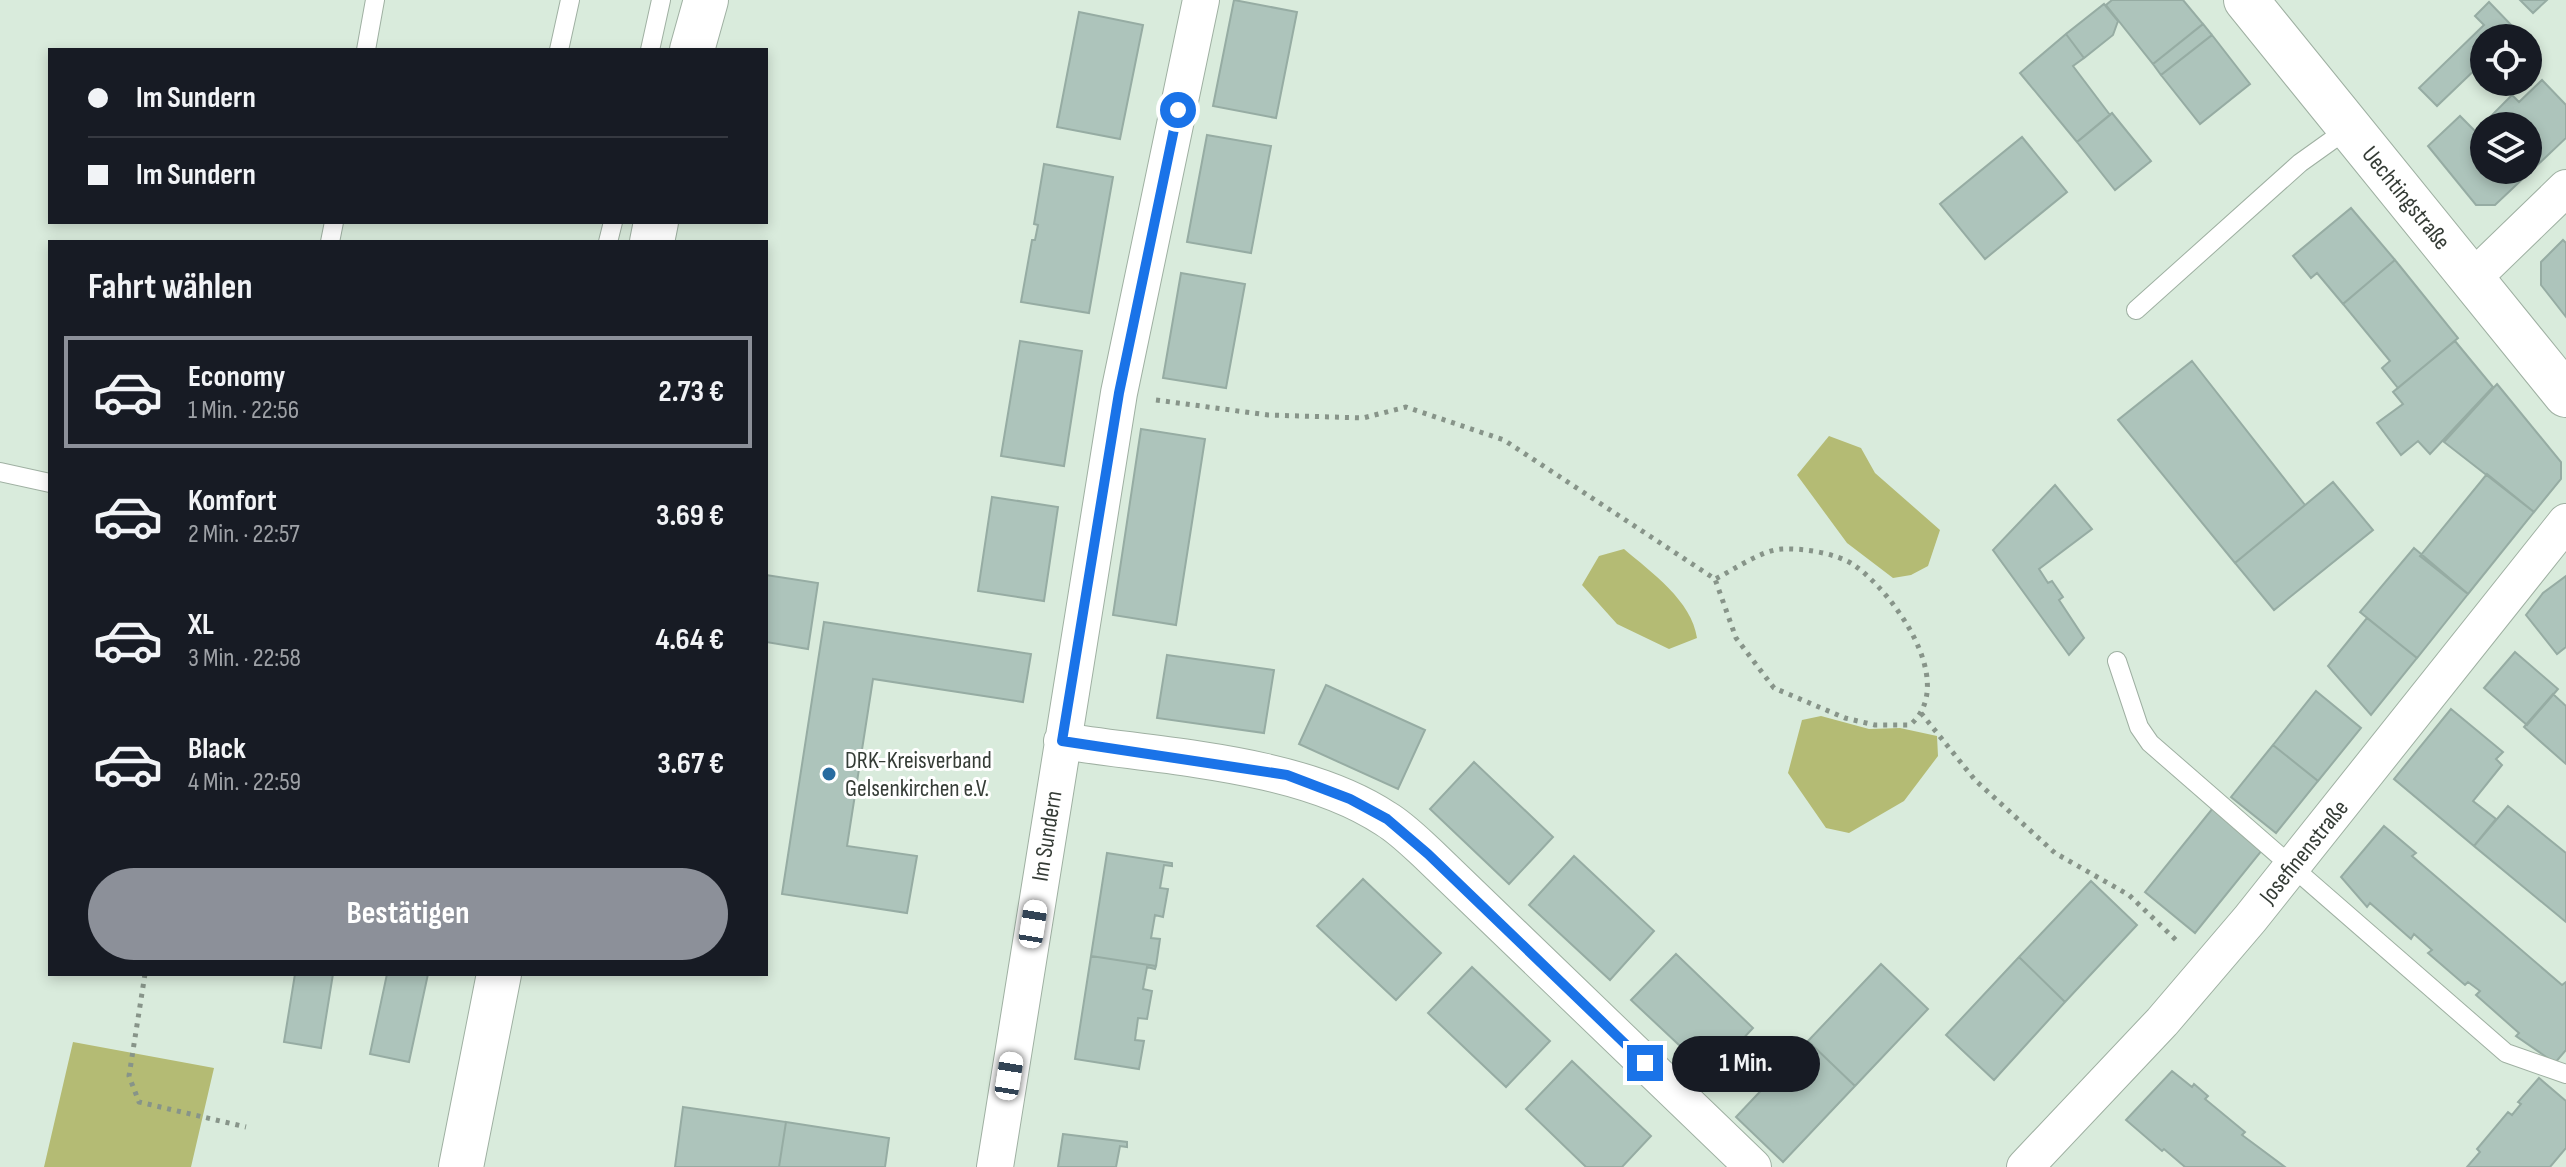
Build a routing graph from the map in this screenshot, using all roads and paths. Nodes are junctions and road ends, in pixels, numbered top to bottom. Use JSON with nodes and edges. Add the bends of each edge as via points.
{"nodes":[{"id":1,"x":375,"y":0,"type":"edge"},
{"id":2,"x":570,"y":0,"type":"edge"},
{"id":3,"x":661,"y":0,"type":"edge"},
{"id":4,"x":706,"y":0,"type":"edge"},
{"id":5,"x":1201,"y":0,"type":"edge"},
{"id":6,"x":2246,"y":0,"type":"edge"},
{"id":7,"x":366,"y":48,"type":"edge"},
{"id":8,"x":559,"y":48,"type":"edge"},
{"id":9,"x":650,"y":48,"type":"edge"},
{"id":10,"x":693,"y":48,"type":"edge"},
{"id":11,"x":2349,"y":128,"type":"junction"},
{"id":12,"x":2566,"y":188,"type":"edge"},
{"id":13,"x":2472,"y":279,"type":"junction"},
{"id":14,"x":2136,"y":310,"type":"dead end"},
{"id":15,"x":1119,"y":393,"type":"junction"},
{"id":16,"x":2566,"y":395,"type":"edge"},
{"id":17,"x":0,"y":472,"type":"edge"},
{"id":18,"x":48,"y":483,"type":"edge"},
{"id":19,"x":2566,"y":522,"type":"edge"},
{"id":20,"x":1715,"y":579,"type":"junction"},
{"id":21,"x":2117,"y":661,"type":"dead end"},
{"id":22,"x":1921,"y":713,"type":"junction"},
{"id":23,"x":1062,"y":741,"type":"junction"},
{"id":24,"x":2294,"y":865,"type":"junction"},
{"id":25,"x":2206,"y":969,"type":"junction"},
{"id":26,"x":145,"y":976,"type":"edge"},
{"id":27,"x":499,"y":976,"type":"edge"},
{"id":28,"x":2566,"y":1074,"type":"edge"},
{"id":29,"x":246,"y":1127,"type":"dead end"},
{"id":30,"x":461,"y":1167,"type":"edge"},
{"id":31,"x":995,"y":1167,"type":"edge"},
{"id":32,"x":1753,"y":1167,"type":"edge"},
{"id":33,"x":2025,"y":1167,"type":"edge"}],
"edges":[{"from":1,"to":7,"type":"lane"},
{"from":2,"to":8,"type":"lane"},
{"from":3,"to":9,"type":"lane"},
{"from":4,"to":10,"type":"street"},
{"from":5,"to":15,"type":"street","name":"Im Sundern"},
{"from":6,"to":11,"type":"street","name":"Uechtingstraße"},
{"from":11,"to":13,"type":"street","name":"Uechtingstraße"},
{"from":11,"to":14,"type":"lane","via":[[2300,163]]},
{"from":12,"to":13,"type":"street"},
{"from":13,"to":16,"type":"street","name":"Uechtingstraße"},
{"from":15,"to":20,"type":"path","via":[[1268,415],[1363,418],[1406,407],[1504,440]]},
{"from":15,"to":23,"type":"street","name":"Im Sundern"},
{"from":17,"to":18,"type":"lane"},
{"from":19,"to":24,"type":"street","name":"Josefinenstraße"},
{"from":20,"to":22,"type":"path","via":[[1736,638],[1774,688],[1875,725],[1910,725]]},
{"from":20,"to":22,"type":"path","via":[[1777,549],[1853,564],[1895,606],[1916,637],[1927,676]]},
{"from":21,"to":24,"type":"lane","via":[[2139,727],[2150,743]]},
{"from":22,"to":25,"type":"path","via":[[1975,780],[2055,853],[2129,895]]},
{"from":23,"to":31,"type":"street","name":"Im Sundern"},
{"from":23,"to":32,"type":"street","via":[[1287,775],[1387,819]]},
{"from":24,"to":25,"type":"street","name":"Josefinenstraße"},
{"from":24,"to":28,"type":"lane","via":[[2506,1053]]},
{"from":25,"to":33,"type":"street","name":"Josefinenstraße"},
{"from":26,"to":29,"type":"path","via":[[129,1076],[139,1102]]},
{"from":27,"to":30,"type":"street"}]}
